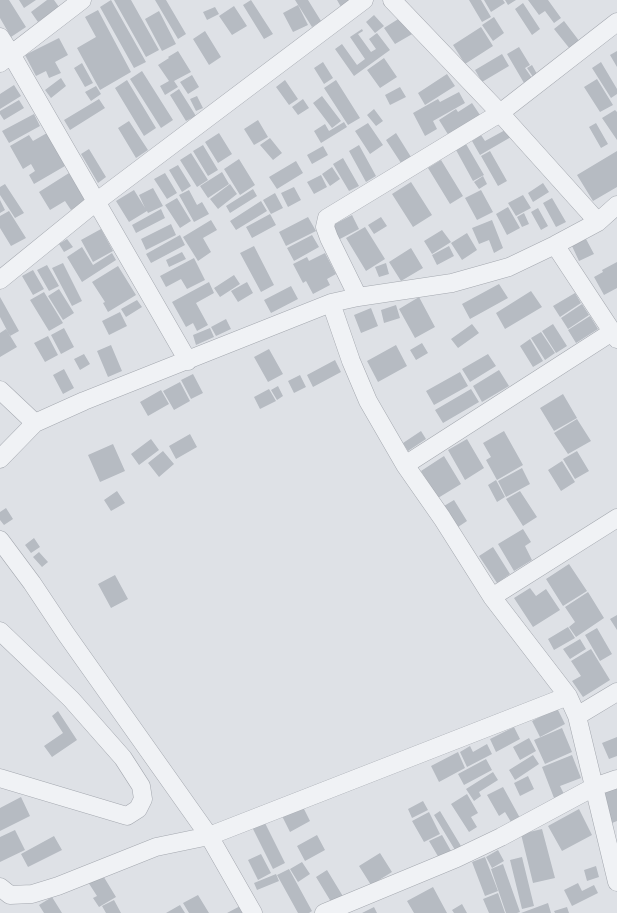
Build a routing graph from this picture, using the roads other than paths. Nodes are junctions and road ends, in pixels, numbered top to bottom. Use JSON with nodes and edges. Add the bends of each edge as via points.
{"nodes":[{"id":1,"x":82,"y":0,"type":"edge"},
{"id":2,"x":364,"y":0,"type":"edge"},
{"id":3,"x":392,"y":0,"type":"edge"},
{"id":4,"x":617,"y":22,"type":"edge"},
{"id":5,"x":0,"y":37,"type":"edge"},
{"id":6,"x":6,"y":58,"type":"edge"},
{"id":7,"x":500,"y":113,"type":"junction"},
{"id":8,"x":96,"y":202,"type":"junction"},
{"id":9,"x":617,"y":205,"type":"edge"},
{"id":10,"x":598,"y":222,"type":"junction"},
{"id":11,"x":555,"y":245,"type":"junction"},
{"id":12,"x":0,"y":280,"type":"edge"},
{"id":13,"x":358,"y":297,"type":"junction"},
{"id":14,"x":331,"y":303,"type":"junction"},
{"id":15,"x":614,"y":336,"type":"edge"},
{"id":16,"x":188,"y":361,"type":"junction"},
{"id":17,"x":0,"y":390,"type":"edge"},
{"id":18,"x":36,"y":423,"type":"junction"},
{"id":19,"x":0,"y":459,"type":"edge"},
{"id":20,"x":405,"y":465,"type":"junction"},
{"id":21,"x":617,"y":518,"type":"edge"},
{"id":22,"x":0,"y":540,"type":"edge"},
{"id":23,"x":492,"y":597,"type":"junction"},
{"id":24,"x":0,"y":631,"type":"edge"},
{"id":25,"x":617,"y":692,"type":"edge"},
{"id":26,"x":568,"y":696,"type":"junction"},
{"id":27,"x":577,"y":716,"type":"junction"},
{"id":28,"x":0,"y":778,"type":"edge"},
{"id":29,"x":617,"y":779,"type":"edge"},
{"id":30,"x":594,"y":787,"type":"junction"},
{"id":31,"x":209,"y":836,"type":"junction"},
{"id":32,"x":617,"y":882,"type":"edge"},
{"id":33,"x":0,"y":887,"type":"edge"},
{"id":34,"x":253,"y":913,"type":"edge"},
{"id":35,"x":324,"y":913,"type":"edge"}],
"edges":[{"from":1,"to":6,"type":"street"},
{"from":2,"to":8,"type":"street"},
{"from":3,"to":7,"type":"street"},
{"from":4,"to":7,"type":"street"},
{"from":5,"to":6,"type":"street"},
{"from":6,"to":8,"type":"street"},
{"from":7,"to":10,"type":"street"},
{"from":7,"to":13,"type":"street","via":[[327,218],[325,227],[329,238]]},
{"from":8,"to":12,"type":"street"},
{"from":8,"to":16,"type":"street"},
{"from":9,"to":10,"type":"street"},
{"from":10,"to":11,"type":"street"},
{"from":11,"to":13,"type":"street","via":[[509,267],[452,283]]},
{"from":11,"to":15,"type":"street"},
{"from":13,"to":14,"type":"street"},
{"from":14,"to":16,"type":"street"},
{"from":14,"to":20,"type":"street","via":[[368,400]]},
{"from":15,"to":20,"type":"street"},
{"from":16,"to":18,"type":"street","via":[[84,401]]},
{"from":17,"to":18,"type":"street"},
{"from":18,"to":19,"type":"street"},
{"from":20,"to":23,"type":"street"},
{"from":21,"to":23,"type":"street"},
{"from":22,"to":31,"type":"street"},
{"from":23,"to":26,"type":"street"},
{"from":24,"to":28,"type":"street","via":[[72,699],[123,758],[141,786],[143,799],[138,809],[126,816]]},
{"from":25,"to":27,"type":"street"},
{"from":26,"to":27,"type":"street"},
{"from":26,"to":31,"type":"street"},
{"from":27,"to":30,"type":"street"},
{"from":29,"to":30,"type":"street"},
{"from":30,"to":32,"type":"street"},
{"from":30,"to":35,"type":"street","via":[[456,858]]},
{"from":31,"to":33,"type":"street","via":[[156,847],[32,894],[10,895]]},
{"from":31,"to":34,"type":"street"}]}
